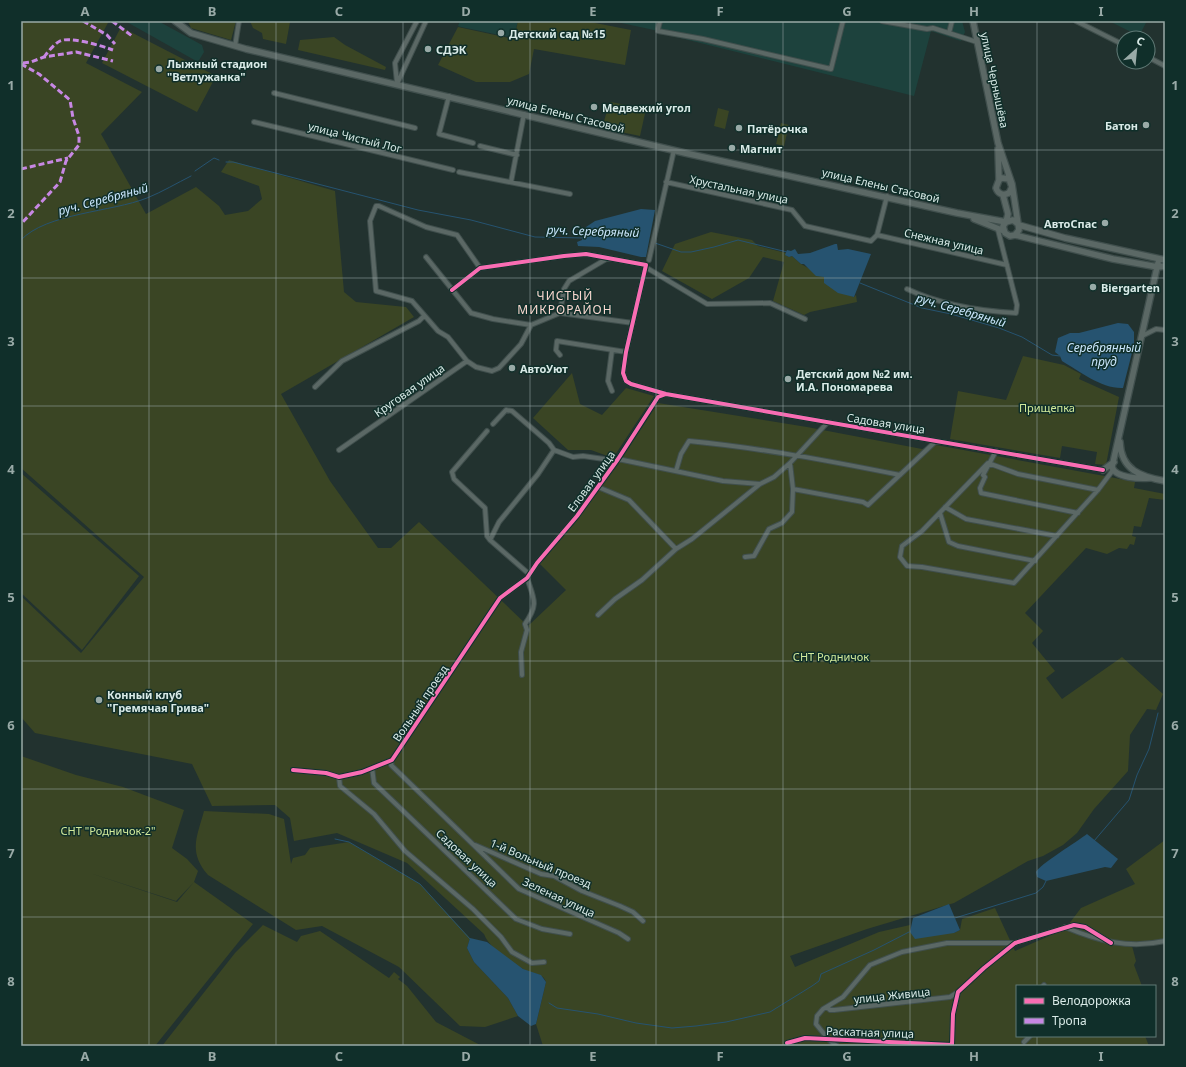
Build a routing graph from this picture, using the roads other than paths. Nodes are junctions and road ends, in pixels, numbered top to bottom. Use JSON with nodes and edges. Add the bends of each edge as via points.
{"nodes":[{"id":1,"x":174,"y":21,"type":"edge"},
{"id":2,"x":239,"y":21,"type":"edge"},
{"id":3,"x":417,"y":21,"type":"edge"},
{"id":4,"x":426,"y":21,"type":"edge"},
{"id":5,"x":660,"y":21,"type":"edge"},
{"id":6,"x":843,"y":21,"type":"edge"},
{"id":7,"x":882,"y":21,"type":"edge"},
{"id":8,"x":952,"y":21,"type":"edge"},
{"id":9,"x":973,"y":21,"type":"edge"},
{"id":10,"x":1076,"y":21,"type":"edge"},
{"id":11,"x":949,"y":33,"type":"junction"},
{"id":12,"x":1116,"y":41,"type":"edge"},
{"id":13,"x":977,"y":42,"type":"junction"},
{"id":14,"x":235,"y":46,"type":"junction"},
{"id":15,"x":1156,"y":61,"type":"edge"},
{"id":16,"x":1165,"y":66,"type":"edge"},
{"id":17,"x":397,"y":84,"type":"junction"},
{"id":18,"x":274,"y":93,"type":"dead end"},
{"id":19,"x":449,"y":96,"type":"junction"},
{"id":20,"x":524,"y":114,"type":"junction"},
{"id":21,"x":254,"y":122,"type":"dead end"},
{"id":22,"x":415,"y":128,"type":"dead end"},
{"id":23,"x":472,"y":143,"type":"dead end"},
{"id":24,"x":998,"y":143,"type":"junction"},
{"id":25,"x":480,"y":146,"type":"dead end"},
{"id":26,"x":674,"y":150,"type":"junction"},
{"id":27,"x":517,"y":155,"type":"junction"},
{"id":28,"x":453,"y":170,"type":"dead end"},
{"id":29,"x":459,"y":172,"type":"dead end"},
{"id":30,"x":999,"y":180,"type":"junction"},
{"id":31,"x":511,"y":182,"type":"junction"},
{"id":32,"x":666,"y":182,"type":"junction"},
{"id":33,"x":1012,"y":184,"type":"junction"},
{"id":34,"x":570,"y":194,"type":"dead end"},
{"id":35,"x":1003,"y":195,"type":"junction"},
{"id":36,"x":887,"y":196,"type":"junction"},
{"id":37,"x":957,"y":213,"type":"junction"},
{"id":38,"x":1006,"y":222,"type":"junction"},
{"id":39,"x":1019,"y":225,"type":"junction"},
{"id":40,"x":1001,"y":231,"type":"junction"},
{"id":41,"x":877,"y":235,"type":"junction"},
{"id":42,"x":1015,"y":235,"type":"junction"},
{"id":43,"x":426,"y":257,"type":"dead end"},
{"id":44,"x":608,"y":258,"type":"junction"},
{"id":45,"x":1155,"y":258,"type":"junction"},
{"id":46,"x":649,"y":260,"type":"dead end"},
{"id":47,"x":1165,"y":260,"type":"edge"},
{"id":48,"x":1007,"y":265,"type":"junction"},
{"id":49,"x":1165,"y":266,"type":"edge"},
{"id":50,"x":647,"y":267,"type":"junction"},
{"id":51,"x":1158,"y":267,"type":"junction"},
{"id":52,"x":480,"y":268,"type":"junction"},
{"id":53,"x":907,"y":289,"type":"dead end"},
{"id":54,"x":452,"y":290,"type":"junction"},
{"id":55,"x":560,"y":313,"type":"junction"},
{"id":56,"x":424,"y":316,"type":"junction"},
{"id":57,"x":805,"y":319,"type":"dead end"},
{"id":58,"x":633,"y":323,"type":"junction"},
{"id":59,"x":531,"y":325,"type":"junction"},
{"id":60,"x":1165,"y":330,"type":"edge"},
{"id":61,"x":1142,"y":336,"type":"junction"},
{"id":62,"x":612,"y":350,"type":"junction"},
{"id":63,"x":626,"y":352,"type":"junction"},
{"id":64,"x":560,"y":355,"type":"dead end"},
{"id":65,"x":467,"y":361,"type":"junction"},
{"id":66,"x":315,"y":387,"type":"dead end"},
{"id":67,"x":612,"y":391,"type":"dead end"},
{"id":68,"x":666,"y":394,"type":"junction"},
{"id":69,"x":827,"y":423,"type":"junction"},
{"id":70,"x":493,"y":424,"type":"dead end"},
{"id":71,"x":487,"y":431,"type":"dead end"},
{"id":72,"x":1119,"y":438,"type":"junction"},
{"id":73,"x":936,"y":441,"type":"junction"},
{"id":74,"x":339,"y":450,"type":"dead end"},
{"id":75,"x":554,"y":450,"type":"junction"},
{"id":76,"x":996,"y":451,"type":"junction"},
{"id":77,"x":798,"y":455,"type":"junction"},
{"id":78,"x":1123,"y":459,"type":"junction"},
{"id":79,"x":616,"y":461,"type":"junction"},
{"id":80,"x":988,"y":463,"type":"junction"},
{"id":81,"x":790,"y":464,"type":"junction"},
{"id":82,"x":1113,"y":464,"type":"junction"},
{"id":83,"x":1128,"y":465,"type":"junction"},
{"id":84,"x":1103,"y":470,"type":"junction"},
{"id":85,"x":1113,"y":470,"type":"junction"},
{"id":86,"x":676,"y":471,"type":"junction"},
{"id":87,"x":1122,"y":474,"type":"junction"},
{"id":88,"x":900,"y":475,"type":"junction"},
{"id":89,"x":1150,"y":478,"type":"junction"},
{"id":90,"x":1165,"y":481,"type":"edge"},
{"id":91,"x":760,"y":484,"type":"junction"},
{"id":92,"x":598,"y":487,"type":"junction"},
{"id":93,"x":793,"y":490,"type":"junction"},
{"id":94,"x":1098,"y":490,"type":"junction"},
{"id":95,"x":945,"y":507,"type":"junction"},
{"id":96,"x":940,"y":513,"type":"junction"},
{"id":97,"x":1078,"y":513,"type":"junction"},
{"id":98,"x":1057,"y":536,"type":"junction"},
{"id":99,"x":490,"y":540,"type":"junction"},
{"id":100,"x":676,"y":549,"type":"junction"},
{"id":101,"x":745,"y":557,"type":"dead end"},
{"id":102,"x":1035,"y":561,"type":"junction"},
{"id":103,"x":528,"y":576,"type":"junction"},
{"id":104,"x":598,"y":614,"type":"dead end"},
{"id":105,"x":522,"y":675,"type":"dead end"},
{"id":106,"x":392,"y":760,"type":"junction"},
{"id":107,"x":372,"y":768,"type":"junction"},
{"id":108,"x":293,"y":770,"type":"dead end"},
{"id":109,"x":339,"y":777,"type":"junction"},
{"id":110,"x":473,"y":844,"type":"junction"},
{"id":111,"x":643,"y":921,"type":"dead end"},
{"id":112,"x":1064,"y":927,"type":"junction"},
{"id":113,"x":570,"y":934,"type":"dead end"},
{"id":114,"x":628,"y":939,"type":"dead end"},
{"id":115,"x":1165,"y":941,"type":"edge"},
{"id":116,"x":1015,"y":943,"type":"junction"},
{"id":117,"x":1111,"y":943,"type":"junction"},
{"id":118,"x":544,"y":962,"type":"dead end"},
{"id":119,"x":958,"y":992,"type":"junction"},
{"id":120,"x":827,"y":1007,"type":"junction"},
{"id":121,"x":1029,"y":1037,"type":"edge"},
{"id":122,"x":829,"y":1040,"type":"junction"},
{"id":123,"x":1024,"y":1042,"type":"dead end"},
{"id":124,"x":787,"y":1043,"type":"dead end"},
{"id":125,"x":952,"y":1045,"type":"edge"},
{"id":126,"x":836,"y":1046,"type":"edge"}],
"edges":[{"from":1,"to":14,"type":"main road","name":"улица Елены Стасовой","via":[[191,33]]},
{"from":2,"to":14,"type":"street"},
{"from":3,"to":17,"type":"street","via":[[395,63]]},
{"from":4,"to":17,"type":"street"},
{"from":5,"to":6,"type":"street","via":[[658,30],[831,70]]},
{"from":7,"to":11,"type":"street","via":[[933,28]]},
{"from":8,"to":11,"type":"street"},
{"from":9,"to":13,"type":"main road","name":"улица Чернышёва"},
{"from":10,"to":12,"type":"street"},
{"from":11,"to":13,"type":"street"},
{"from":13,"to":24,"type":"main road","name":"улица Чернышёва"},
{"from":14,"to":17,"type":"main road","name":"улица Елены Стасовой"},
{"from":15,"to":16,"type":"street"},
{"from":17,"to":19,"type":"main road","name":"улица Елены Стасовой"},
{"from":18,"to":22,"type":"street"},
{"from":19,"to":20,"type":"main road","name":"улица Елены Стасовой"},
{"from":19,"to":23,"type":"street","via":[[439,134]]},
{"from":20,"to":26,"type":"main road","name":"улица Елены Стасовой"},
{"from":20,"to":27,"type":"street"},
{"from":21,"to":28,"type":"street","name":"улица Чистый Лог"},
{"from":24,"to":30,"type":"main road","name":"улица Чернышёва"},
{"from":24,"to":33,"type":"main road","name":"улица Чернышёва"},
{"from":25,"to":27,"type":"street"},
{"from":26,"to":32,"type":"street"},
{"from":26,"to":36,"type":"main road","name":"улица Елены Стасовой"},
{"from":27,"to":31,"type":"street"},
{"from":29,"to":31,"type":"street"},
{"from":30,"to":33,"type":"main road","via":[[1007,178]]},
{"from":30,"to":35,"type":"main road","name":"улица Чернышёва","via":[[996,188]]},
{"from":31,"to":34,"type":"street"},
{"from":32,"to":41,"type":"street","name":"Хрустальная улица","via":[[792,210],[805,226],[871,241]]},
{"from":32,"to":46,"type":"street"},
{"from":33,"to":35,"type":"main road","via":[[1011,192]]},
{"from":33,"to":39,"type":"main road","name":"улица Чернышёва"},
{"from":35,"to":38,"type":"main road","name":"улица Чернышёва","via":[[1008,214]]},
{"from":36,"to":37,"type":"main road","name":"улица Елены Стасовой"},
{"from":36,"to":41,"type":"street"},
{"from":37,"to":38,"type":"main road","name":"улица Елены Стасовой"},
{"from":37,"to":40,"type":"main road","name":"улица Елены Стасовой"},
{"from":38,"to":39,"type":"main road","via":[[1013,220]]},
{"from":38,"to":40,"type":"main road"},
{"from":39,"to":42,"type":"main road"},
{"from":39,"to":45,"type":"main road"},
{"from":40,"to":42,"type":"main road","via":[[1010,236]]},
{"from":40,"to":48,"type":"street","name":"Снежная улица"},
{"from":41,"to":48,"type":"street","name":"Снежная улица"},
{"from":42,"to":51,"type":"main road"},
{"from":43,"to":54,"type":"street"},
{"from":44,"to":50,"type":"street"},
{"from":44,"to":52,"type":"street","via":[[577,254]]},
{"from":44,"to":55,"type":"street","via":[[569,282],[564,289]]},
{"from":45,"to":47,"type":"main road"},
{"from":45,"to":51,"type":"main road"},
{"from":48,"to":53,"type":"street","name":"Снежная улица","via":[[1017,305],[1016,313],[986,311],[926,298]]},
{"from":49,"to":51,"type":"main road"},
{"from":50,"to":57,"type":"street","via":[[707,304],[770,303]]},
{"from":50,"to":58,"type":"street"},
{"from":51,"to":61,"type":"main road"},
{"from":52,"to":54,"type":"street"},
{"from":52,"to":56,"type":"street","via":[[457,235],[426,227],[386,208],[376,206],[370,221],[376,291],[410,300]]},
{"from":54,"to":59,"type":"street","via":[[471,313]]},
{"from":55,"to":58,"type":"street"},
{"from":55,"to":59,"type":"street"},
{"from":56,"to":65,"type":"street","via":[[438,331],[448,337]]},
{"from":56,"to":66,"type":"street","via":[[342,361]]},
{"from":58,"to":63,"type":"street"},
{"from":59,"to":65,"type":"street","via":[[521,344],[492,372]]},
{"from":60,"to":61,"type":"street","via":[[1156,329]]},
{"from":61,"to":72,"type":"main road"},
{"from":62,"to":63,"type":"street"},
{"from":62,"to":64,"type":"street","via":[[557,341],[556,350]]},
{"from":62,"to":67,"type":"street","via":[[608,381]]},
{"from":63,"to":68,"type":"street","name":"Садовая улица","via":[[623,373],[626,381]]},
{"from":65,"to":74,"type":"street","name":"Круговая улица"},
{"from":68,"to":69,"type":"street","name":"Садовая улица"},
{"from":68,"to":79,"type":"street","name":"Еловая улица","via":[[658,397]]},
{"from":69,"to":73,"type":"street","name":"Садовая улица"},
{"from":69,"to":77,"type":"street"},
{"from":70,"to":75,"type":"street","via":[[506,410],[512,411]]},
{"from":71,"to":99,"type":"street","via":[[452,472],[454,478],[485,508],[487,536]]},
{"from":72,"to":78,"type":"main road"},
{"from":72,"to":82,"type":"main road"},
{"from":73,"to":76,"type":"street","name":"Садовая улица"},
{"from":73,"to":88,"type":"street","name":"Садовая улица"},
{"from":75,"to":79,"type":"street","via":[[573,457]]},
{"from":75,"to":99,"type":"street","via":[[499,522]]},
{"from":76,"to":80,"type":"street"},
{"from":76,"to":84,"type":"street","name":"Садовая улица"},
{"from":77,"to":81,"type":"street"},
{"from":77,"to":86,"type":"street","via":[[690,441],[681,454]]},
{"from":77,"to":88,"type":"street"},
{"from":78,"to":82,"type":"main road"},
{"from":78,"to":83,"type":"main road"},
{"from":79,"to":86,"type":"street"},
{"from":79,"to":92,"type":"street","name":"Еловая улица"},
{"from":80,"to":94,"type":"street","via":[[1018,474]]},
{"from":80,"to":95,"type":"street"},
{"from":80,"to":97,"type":"street","via":[[983,475],[985,477],[980,488],[981,493]]},
{"from":81,"to":91,"type":"street"},
{"from":81,"to":93,"type":"street"},
{"from":82,"to":84,"type":"main road"},
{"from":82,"to":85,"type":"main road"},
{"from":83,"to":87,"type":"main road"},
{"from":83,"to":89,"type":"main road","via":[[1136,473]]},
{"from":84,"to":85,"type":"main road"},
{"from":85,"to":87,"type":"main road"},
{"from":85,"to":94,"type":"street"},
{"from":86,"to":91,"type":"street","via":[[723,481]]},
{"from":87,"to":89,"type":"main road","via":[[1128,477]]},
{"from":88,"to":93,"type":"street","name":"Садовая улица","via":[[868,505]]},
{"from":89,"to":90,"type":"main road"},
{"from":91,"to":100,"type":"street"},
{"from":92,"to":100,"type":"street","via":[[629,500]]},
{"from":92,"to":103,"type":"street","name":"Еловая улица"},
{"from":93,"to":101,"type":"street","via":[[792,512],[782,523],[769,529],[754,556]]},
{"from":94,"to":97,"type":"street"},
{"from":95,"to":96,"type":"street"},
{"from":95,"to":98,"type":"street","via":[[966,519]]},
{"from":96,"to":102,"type":"street","via":[[949,542]]},
{"from":96,"to":102,"type":"street","via":[[902,546],[900,557],[907,566],[1014,583]]},
{"from":97,"to":98,"type":"street"},
{"from":98,"to":102,"type":"street"},
{"from":99,"to":103,"type":"street"},
{"from":100,"to":104,"type":"street","via":[[642,580]]},
{"from":103,"to":105,"type":"street","via":[[534,600],[533,612],[525,624],[527,630],[521,652]]},
{"from":103,"to":106,"type":"street","name":"Вольный проезд","via":[[500,598]]},
{"from":106,"to":107,"type":"street"},
{"from":106,"to":110,"type":"street","name":"Зеленая улица","via":[[392,765]]},
{"from":107,"to":109,"type":"street"},
{"from":107,"to":113,"type":"street","name":"Садовая улица","via":[[374,783],[516,919],[542,929]]},
{"from":108,"to":109,"type":"street"},
{"from":109,"to":118,"type":"street","via":[[340,786],[374,814],[405,851],[473,909],[512,952],[532,963]]},
{"from":110,"to":111,"type":"street","name":"1-й Вольный проезд","via":[[541,874],[554,876],[588,894],[633,912]]},
{"from":110,"to":114,"type":"street","name":"Зеленая улица","via":[[519,889],[620,933]]},
{"from":112,"to":116,"type":"street"},
{"from":112,"to":117,"type":"street"},
{"from":112,"to":117,"type":"street","via":[[1085,927]]},
{"from":115,"to":117,"type":"street","via":[[1147,945]]},
{"from":116,"to":119,"type":"street"},
{"from":116,"to":120,"type":"street","via":[[947,943],[902,952],[870,965],[843,997]]},
{"from":119,"to":120,"type":"street","name":"улица Живица","via":[[950,997],[834,1010]]},
{"from":119,"to":125,"type":"street","via":[[953,1014]]},
{"from":120,"to":122,"type":"street","via":[[817,1016],[816,1024]]},
{"from":121,"to":123,"type":"street"},
{"from":122,"to":124,"type":"street","name":"Раскатная улица","via":[[804,1038]]},
{"from":122,"to":125,"type":"street","name":"Раскатная улица"},
{"from":122,"to":126,"type":"street"}]}
